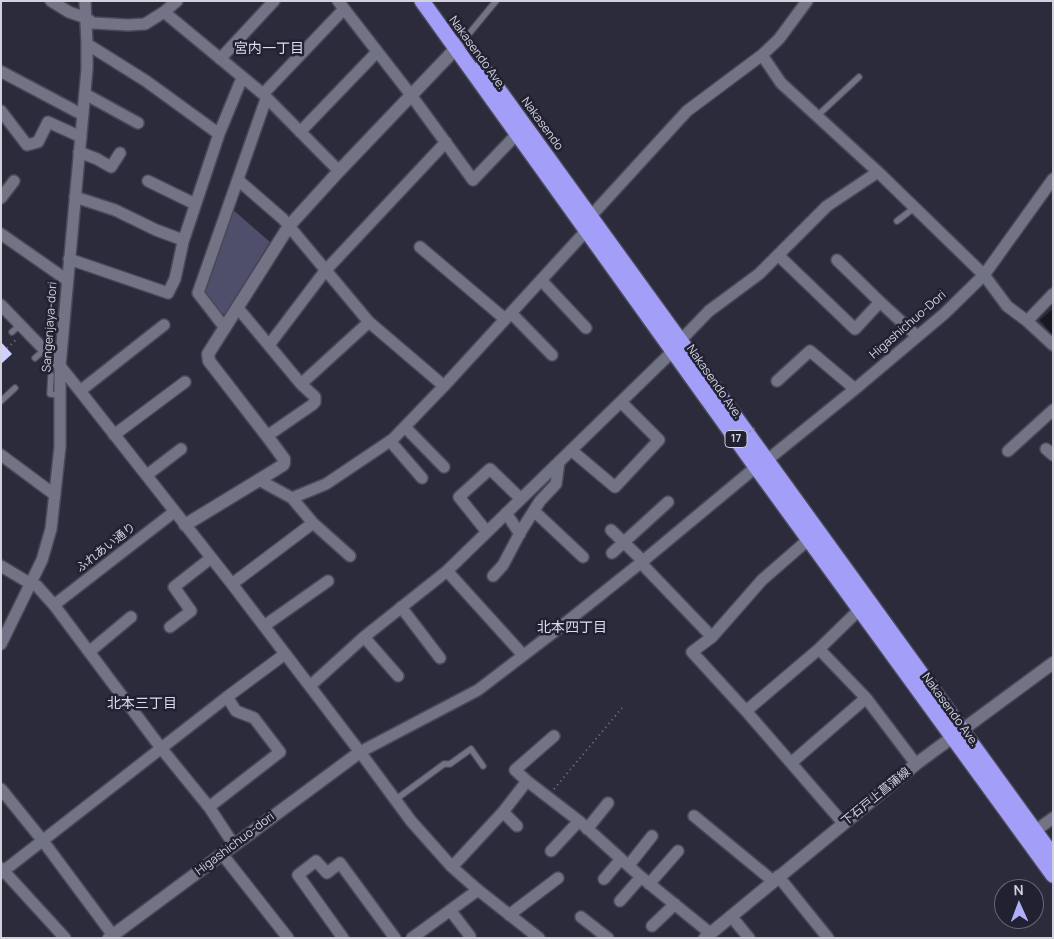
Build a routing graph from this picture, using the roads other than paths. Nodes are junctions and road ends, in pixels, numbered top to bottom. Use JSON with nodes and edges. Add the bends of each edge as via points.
{"nodes":[{"id":1,"x":51,"y":1,"type":"edge"},
{"id":2,"x":84,"y":1,"type":"edge"},
{"id":3,"x":274,"y":1,"type":"edge"},
{"id":4,"x":422,"y":1,"type":"edge"},
{"id":5,"x":434,"y":1,"type":"edge"},
{"id":6,"x":496,"y":1,"type":"edge"},
{"id":7,"x":807,"y":1,"type":"edge"},
{"id":8,"x":175,"y":2,"type":"edge"},
{"id":9,"x":341,"y":5,"type":"edge"},
{"id":10,"x":164,"y":12,"type":"junction"},
{"id":11,"x":86,"y":18,"type":"junction"},
{"id":12,"x":87,"y":44,"type":"junction"},
{"id":13,"x":459,"y":44,"type":"junction"},
{"id":14,"x":377,"y":52,"type":"junction"},
{"id":15,"x":762,"y":55,"type":"junction"},
{"id":16,"x":220,"y":59,"type":"junction"},
{"id":17,"x":1,"y":73,"type":"edge"},
{"id":18,"x":859,"y":77,"type":"dead end"},
{"id":19,"x":242,"y":78,"type":"junction"},
{"id":20,"x":85,"y":94,"type":"junction"},
{"id":21,"x":411,"y":95,"type":"junction"},
{"id":22,"x":264,"y":97,"type":"junction"},
{"id":23,"x":1,"y":111,"type":"edge"},
{"id":24,"x":83,"y":115,"type":"junction"},
{"id":25,"x":816,"y":116,"type":"junction"},
{"id":26,"x":138,"y":123,"type":"dead end"},
{"id":27,"x":300,"y":132,"type":"junction"},
{"id":28,"x":218,"y":134,"type":"junction"},
{"id":29,"x":517,"y":134,"type":"junction"},
{"id":30,"x":81,"y":137,"type":"junction"},
{"id":31,"x":446,"y":142,"type":"junction"},
{"id":32,"x":79,"y":152,"type":"junction"},
{"id":33,"x":120,"y":153,"type":"dead end"},
{"id":34,"x":339,"y":170,"type":"junction"},
{"id":35,"x":878,"y":172,"type":"junction"},
{"id":36,"x":1053,"y":178,"type":"edge"},
{"id":37,"x":14,"y":180,"type":"dead end"},
{"id":38,"x":238,"y":180,"type":"junction"},
{"id":39,"x":148,"y":181,"type":"dead end"},
{"id":40,"x":75,"y":197,"type":"junction"},
{"id":41,"x":1,"y":198,"type":"edge"},
{"id":42,"x":195,"y":204,"type":"junction"},
{"id":43,"x":914,"y":208,"type":"junction"},
{"id":44,"x":897,"y":221,"type":"dead end"},
{"id":45,"x":588,"y":224,"type":"junction"},
{"id":46,"x":288,"y":226,"type":"junction"},
{"id":47,"x":1,"y":234,"type":"edge"},
{"id":48,"x":183,"y":240,"type":"junction"},
{"id":49,"x":420,"y":247,"type":"dead end"},
{"id":50,"x":778,"y":255,"type":"junction"},
{"id":51,"x":68,"y":259,"type":"junction"},
{"id":52,"x":837,"y":260,"type":"dead end"},
{"id":53,"x":325,"y":271,"type":"junction"},
{"id":54,"x":984,"y":275,"type":"junction"},
{"id":55,"x":67,"y":280,"type":"junction"},
{"id":56,"x":541,"y":280,"type":"junction"},
{"id":57,"x":1053,"y":294,"type":"edge"},
{"id":58,"x":880,"y":302,"type":"junction"},
{"id":59,"x":1,"y":305,"type":"edge"},
{"id":60,"x":237,"y":307,"type":"junction"},
{"id":61,"x":508,"y":316,"type":"junction"},
{"id":62,"x":1027,"y":320,"type":"junction"},
{"id":63,"x":369,"y":322,"type":"junction"},
{"id":64,"x":164,"y":326,"type":"dead end"},
{"id":65,"x":225,"y":328,"type":"junction"},
{"id":66,"x":586,"y":328,"type":"dead end"},
{"id":67,"x":917,"y":336,"type":"junction"},
{"id":68,"x":268,"y":345,"type":"junction"},
{"id":69,"x":1053,"y":345,"type":"edge"},
{"id":70,"x":677,"y":346,"type":"junction"},
{"id":71,"x":552,"y":355,"type":"dead end"},
{"id":72,"x":60,"y":366,"type":"junction"},
{"id":73,"x":51,"y":375,"type":"dead end"},
{"id":74,"x":777,"y":381,"type":"dead end"},
{"id":75,"x":185,"y":382,"type":"dead end"},
{"id":76,"x":301,"y":384,"type":"junction"},
{"id":77,"x":444,"y":386,"type":"junction"},
{"id":78,"x":15,"y":388,"type":"dead end"},
{"id":79,"x":855,"y":388,"type":"junction"},
{"id":80,"x":80,"y":391,"type":"junction"},
{"id":81,"x":60,"y":395,"type":"junction"},
{"id":82,"x":1,"y":401,"type":"edge"},
{"id":83,"x":621,"y":402,"type":"junction"},
{"id":84,"x":1053,"y":410,"type":"edge"},
{"id":85,"x":405,"y":428,"type":"junction"},
{"id":86,"x":114,"y":435,"type":"junction"},
{"id":87,"x":267,"y":436,"type":"junction"},
{"id":88,"x":390,"y":441,"type":"junction"},
{"id":89,"x":181,"y":448,"type":"dead end"},
{"id":90,"x":571,"y":450,"type":"junction"},
{"id":91,"x":1008,"y":451,"type":"dead end"},
{"id":92,"x":1,"y":455,"type":"edge"},
{"id":93,"x":559,"y":462,"type":"junction"},
{"id":94,"x":761,"y":464,"type":"junction"},
{"id":95,"x":444,"y":467,"type":"dead end"},
{"id":96,"x":147,"y":475,"type":"junction"},
{"id":97,"x":422,"y":478,"type":"dead end"},
{"id":98,"x":259,"y":480,"type":"junction"},
{"id":99,"x":56,"y":495,"type":"junction"},
{"id":100,"x":292,"y":498,"type":"junction"},
{"id":101,"x":521,"y":499,"type":"junction"},
{"id":102,"x":668,"y":502,"type":"dead end"},
{"id":103,"x":534,"y":511,"type":"junction"},
{"id":104,"x":174,"y":512,"type":"junction"},
{"id":105,"x":506,"y":513,"type":"junction"},
{"id":106,"x":313,"y":523,"type":"junction"},
{"id":107,"x":185,"y":525,"type":"junction"},
{"id":108,"x":611,"y":530,"type":"dead end"},
{"id":109,"x":487,"y":532,"type":"junction"},
{"id":110,"x":520,"y":534,"type":"junction"},
{"id":111,"x":809,"y":539,"type":"junction"},
{"id":112,"x":624,"y":542,"type":"junction"},
{"id":113,"x":612,"y":553,"type":"dead end"},
{"id":114,"x":350,"y":556,"type":"dead end"},
{"id":115,"x":583,"y":557,"type":"dead end"},
{"id":116,"x":211,"y":558,"type":"junction"},
{"id":117,"x":642,"y":562,"type":"junction"},
{"id":118,"x":1,"y":566,"type":"edge"},
{"id":119,"x":447,"y":571,"type":"junction"},
{"id":120,"x":493,"y":576,"type":"dead end"},
{"id":121,"x":328,"y":581,"type":"dead end"},
{"id":122,"x":31,"y":584,"type":"junction"},
{"id":123,"x":232,"y":584,"type":"junction"},
{"id":124,"x":54,"y":605,"type":"junction"},
{"id":125,"x":401,"y":607,"type":"junction"},
{"id":126,"x":859,"y":610,"type":"junction"},
{"id":127,"x":131,"y":617,"type":"dead end"},
{"id":128,"x":264,"y":626,"type":"junction"},
{"id":129,"x":5,"y":627,"type":"edge"},
{"id":130,"x":170,"y":627,"type":"dead end"},
{"id":131,"x":364,"y":637,"type":"junction"},
{"id":132,"x":712,"y":637,"type":"junction"},
{"id":133,"x":1,"y":644,"type":"edge"},
{"id":134,"x":819,"y":649,"type":"junction"},
{"id":135,"x":89,"y":652,"type":"junction"},
{"id":136,"x":285,"y":654,"type":"junction"},
{"id":137,"x":523,"y":655,"type":"junction"},
{"id":138,"x":440,"y":658,"type":"dead end"},
{"id":139,"x":1053,"y":663,"type":"edge"},
{"id":140,"x":398,"y":676,"type":"dead end"},
{"id":141,"x":310,"y":686,"type":"junction"},
{"id":142,"x":227,"y":696,"type":"junction"},
{"id":143,"x":866,"y":698,"type":"junction"},
{"id":144,"x":746,"y":711,"type":"junction"},
{"id":145,"x":957,"y":734,"type":"junction"},
{"id":146,"x":554,"y":736,"type":"dead end"},
{"id":147,"x":161,"y":748,"type":"junction"},
{"id":148,"x":360,"y":752,"type":"junction"},
{"id":149,"x":791,"y":762,"type":"junction"},
{"id":150,"x":916,"y":764,"type":"junction"},
{"id":151,"x":483,"y":766,"type":"dead end"},
{"id":152,"x":527,"y":781,"type":"junction"},
{"id":153,"x":1,"y":789,"type":"edge"},
{"id":154,"x":396,"y":800,"type":"junction"},
{"id":155,"x":608,"y":803,"type":"dead end"},
{"id":156,"x":209,"y":807,"type":"junction"},
{"id":157,"x":503,"y":812,"type":"junction"},
{"id":158,"x":694,"y":816,"type":"dead end"},
{"id":159,"x":1053,"y":818,"type":"edge"},
{"id":160,"x":844,"y":823,"type":"junction"},
{"id":161,"x":583,"y":825,"type":"junction"},
{"id":162,"x":517,"y":826,"type":"dead end"},
{"id":163,"x":1035,"y":831,"type":"junction"},
{"id":164,"x":652,"y":836,"type":"dead end"},
{"id":165,"x":43,"y":841,"type":"junction"},
{"id":166,"x":234,"y":845,"type":"junction"},
{"id":167,"x":551,"y":850,"type":"dead end"},
{"id":168,"x":678,"y":851,"type":"dead end"},
{"id":169,"x":222,"y":854,"type":"junction"},
{"id":170,"x":1053,"y":856,"type":"edge"},
{"id":171,"x":625,"y":862,"type":"junction"},
{"id":172,"x":452,"y":867,"type":"junction"},
{"id":173,"x":2,"y":870,"type":"edge"},
{"id":174,"x":1053,"y":875,"type":"edge"},
{"id":175,"x":558,"y":878,"type":"dead end"},
{"id":176,"x":775,"y":878,"type":"junction"},
{"id":177,"x":604,"y":879,"type":"dead end"},
{"id":178,"x":645,"y":880,"type":"junction"},
{"id":179,"x":478,"y":890,"type":"junction"},
{"id":180,"x":620,"y":901,"type":"dead end"},
{"id":181,"x":675,"y":904,"type":"junction"},
{"id":182,"x":450,"y":910,"type":"junction"},
{"id":183,"x":510,"y":914,"type":"junction"},
{"id":184,"x":731,"y":916,"type":"junction"},
{"id":185,"x":581,"y":917,"type":"dead end"},
{"id":186,"x":652,"y":926,"type":"dead end"},
{"id":187,"x":708,"y":935,"type":"edge"},
{"id":188,"x":470,"y":936,"type":"dead end"},
{"id":189,"x":113,"y":937,"type":"edge"},
{"id":190,"x":65,"y":938,"type":"edge"},
{"id":191,"x":288,"y":938,"type":"edge"},
{"id":192,"x":343,"y":938,"type":"edge"},
{"id":193,"x":395,"y":938,"type":"edge"},
{"id":194,"x":412,"y":938,"type":"edge"},
{"id":195,"x":539,"y":938,"type":"edge"},
{"id":196,"x":608,"y":938,"type":"edge"},
{"id":197,"x":749,"y":938,"type":"edge"},
{"id":198,"x":828,"y":938,"type":"edge"}],
"edges":[{"from":1,"to":11,"type":"street"},
{"from":2,"to":11,"type":"street","name":"Sangenjaya-dori"},
{"from":3,"to":16,"type":"street"},
{"from":4,"to":13,"type":"highway","name":"Nakasendo Ave.","number":"17"},
{"from":5,"to":13,"type":"highway","name":"Nakasendo","number":"17"},
{"from":6,"to":13,"type":"lane"},
{"from":7,"to":15,"type":"street"},
{"from":8,"to":10,"type":"street"},
{"from":9,"to":14,"type":"street"},
{"from":9,"to":22,"type":"street"},
{"from":10,"to":11,"type":"street","via":[[145,24],[93,22]]},
{"from":10,"to":16,"type":"street"},
{"from":11,"to":12,"type":"street","name":"Sangenjaya-dori"},
{"from":12,"to":20,"type":"street","name":"Sangenjaya-dori"},
{"from":12,"to":28,"type":"street","via":[[146,81]]},
{"from":13,"to":21,"type":"street"},
{"from":13,"to":29,"type":"highway","name":"Nakasendo Ave.","number":"17"},
{"from":13,"to":45,"type":"highway","name":"Nakasendo","number":"17"},
{"from":14,"to":21,"type":"street"},
{"from":14,"to":27,"type":"street"},
{"from":15,"to":25,"type":"street","via":[[781,83]]},
{"from":15,"to":45,"type":"street","via":[[688,111]]},
{"from":16,"to":19,"type":"street"},
{"from":17,"to":24,"type":"street"},
{"from":18,"to":25,"type":"lane"},
{"from":19,"to":22,"type":"street"},
{"from":19,"to":28,"type":"street"},
{"from":20,"to":24,"type":"street","name":"Sangenjaya-dori"},
{"from":20,"to":26,"type":"street"},
{"from":21,"to":31,"type":"street"},
{"from":21,"to":34,"type":"street"},
{"from":22,"to":27,"type":"street"},
{"from":22,"to":38,"type":"street"},
{"from":23,"to":30,"type":"street","via":[[27,145],[38,142],[48,122]]},
{"from":24,"to":30,"type":"street","name":"Sangenjaya-dori"},
{"from":25,"to":35,"type":"street"},
{"from":27,"to":34,"type":"street"},
{"from":28,"to":42,"type":"street"},
{"from":29,"to":31,"type":"street","via":[[473,180]]},
{"from":29,"to":45,"type":"highway","name":"Nakasendo Ave.","number":"17"},
{"from":30,"to":32,"type":"street","name":"Sangenjaya-dori"},
{"from":31,"to":53,"type":"street"},
{"from":32,"to":33,"type":"street","via":[[111,167]]},
{"from":32,"to":40,"type":"street","name":"Sangenjaya-dori"},
{"from":34,"to":46,"type":"street"},
{"from":35,"to":43,"type":"street"},
{"from":35,"to":50,"type":"street","via":[[828,206]]},
{"from":36,"to":54,"type":"street","name":"Higashichuo-Dori"},
{"from":37,"to":41,"type":"street"},
{"from":38,"to":46,"type":"street"},
{"from":38,"to":65,"type":"street","via":[[198,293]]},
{"from":39,"to":42,"type":"street"},
{"from":40,"to":48,"type":"street","via":[[115,210]]},
{"from":40,"to":51,"type":"street","name":"Sangenjaya-dori"},
{"from":42,"to":48,"type":"street"},
{"from":43,"to":44,"type":"lane"},
{"from":43,"to":54,"type":"street"},
{"from":45,"to":56,"type":"street"},
{"from":45,"to":70,"type":"highway","name":"Nakasendo Ave.","number":"17"},
{"from":46,"to":53,"type":"street"},
{"from":46,"to":60,"type":"street"},
{"from":47,"to":55,"type":"street"},
{"from":48,"to":51,"type":"street","via":[[176,279],[168,293]]},
{"from":49,"to":61,"type":"street"},
{"from":50,"to":58,"type":"street","via":[[855,329]]},
{"from":50,"to":70,"type":"street","via":[[759,274],[708,311]]},
{"from":51,"to":55,"type":"street","name":"Sangenjaya-dori"},
{"from":52,"to":58,"type":"street"},
{"from":53,"to":63,"type":"street"},
{"from":53,"to":68,"type":"street"},
{"from":54,"to":62,"type":"street","via":[[1007,306]]},
{"from":54,"to":67,"type":"street","name":"Higashichuo-Dori"},
{"from":55,"to":72,"type":"street","name":"Sangenjaya-dori"},
{"from":56,"to":61,"type":"street"},
{"from":56,"to":66,"type":"street"},
{"from":57,"to":62,"type":"street"},
{"from":58,"to":67,"type":"street"},
{"from":59,"to":72,"type":"street","via":[[40,354]]},
{"from":60,"to":65,"type":"street"},
{"from":60,"to":68,"type":"street"},
{"from":61,"to":71,"type":"street"},
{"from":61,"to":77,"type":"street"},
{"from":62,"to":69,"type":"street"},
{"from":63,"to":76,"type":"street"},
{"from":63,"to":77,"type":"street"},
{"from":64,"to":80,"type":"street"},
{"from":65,"to":87,"type":"street","via":[[208,358]]},
{"from":67,"to":79,"type":"street","name":"Higashichuo-Dori"},
{"from":68,"to":76,"type":"street"},
{"from":70,"to":83,"type":"street"},
{"from":70,"to":94,"type":"highway","name":"Nakasendo Ave.","number":"17"},
{"from":72,"to":80,"type":"street"},
{"from":72,"to":81,"type":"street","name":"Sangenjaya-dori"},
{"from":73,"to":81,"type":"lane","via":[[50,394]]},
{"from":74,"to":79,"type":"street","via":[[810,351]]},
{"from":75,"to":86,"type":"street"},
{"from":76,"to":87,"type":"street","via":[[315,397],[315,402]]},
{"from":77,"to":85,"type":"street"},
{"from":78,"to":82,"type":"lane"},
{"from":79,"to":94,"type":"street","name":"Higashichuo-Dori"},
{"from":80,"to":86,"type":"street"},
{"from":81,"to":99,"type":"street","name":"Sangenjaya-dori"},
{"from":83,"to":90,"type":"street"},
{"from":83,"to":90,"type":"street","via":[[659,440],[615,487]]},
{"from":84,"to":91,"type":"street"},
{"from":85,"to":88,"type":"street"},
{"from":85,"to":95,"type":"street"},
{"from":86,"to":96,"type":"street"},
{"from":87,"to":98,"type":"street","via":[[284,463]]},
{"from":88,"to":97,"type":"street"},
{"from":88,"to":100,"type":"street","via":[[326,484]]},
{"from":89,"to":96,"type":"street"},
{"from":90,"to":93,"type":"street"},
{"from":92,"to":99,"type":"street"},
{"from":93,"to":101,"type":"street"},
{"from":93,"to":103,"type":"street","via":[[556,484]]},
{"from":94,"to":111,"type":"highway","name":"Nakasendo Ave.","number":"17"},
{"from":94,"to":117,"type":"street","name":"Higashichuo-Dori"},
{"from":94,"to":145,"type":"highway","name":"Nakasendo Ave.","number":"17"},
{"from":96,"to":104,"type":"street"},
{"from":98,"to":100,"type":"street"},
{"from":98,"to":107,"type":"street"},
{"from":99,"to":122,"type":"street","name":"Sangenjaya-dori","via":[[51,529]]},
{"from":100,"to":106,"type":"street"},
{"from":101,"to":105,"type":"street"},
{"from":101,"to":109,"type":"street","via":[[490,469],[459,497]]},
{"from":102,"to":112,"type":"street"},
{"from":103,"to":110,"type":"street"},
{"from":103,"to":115,"type":"street"},
{"from":104,"to":107,"type":"street"},
{"from":104,"to":124,"type":"street","name":"ふれあい通り"},
{"from":105,"to":109,"type":"street"},
{"from":105,"to":110,"type":"street"},
{"from":106,"to":114,"type":"street"},
{"from":106,"to":123,"type":"street"},
{"from":107,"to":116,"type":"street"},
{"from":108,"to":112,"type":"street"},
{"from":109,"to":119,"type":"street"},
{"from":110,"to":120,"type":"street"},
{"from":111,"to":126,"type":"highway","name":"Nakasendo Ave.","number":"17"},
{"from":111,"to":132,"type":"street","via":[[762,580]]},
{"from":112,"to":113,"type":"street"},
{"from":112,"to":117,"type":"street"},
{"from":116,"to":123,"type":"street"},
{"from":116,"to":130,"type":"street","via":[[174,587],[191,611]]},
{"from":117,"to":132,"type":"street"},
{"from":117,"to":137,"type":"street","name":"Higashichuo-Dori"},
{"from":118,"to":122,"type":"street"},
{"from":119,"to":125,"type":"street"},
{"from":119,"to":137,"type":"street"},
{"from":121,"to":128,"type":"street"},
{"from":122,"to":124,"type":"street","via":[[37,586]]},
{"from":122,"to":129,"type":"street","name":"Sangenjaya-dori"},
{"from":123,"to":128,"type":"street"},
{"from":124,"to":135,"type":"street"},
{"from":125,"to":131,"type":"street"},
{"from":125,"to":138,"type":"street"},
{"from":126,"to":134,"type":"street"},
{"from":126,"to":145,"type":"highway","name":"Nakasendo Ave.","number":"17"},
{"from":127,"to":135,"type":"street"},
{"from":128,"to":136,"type":"street"},
{"from":129,"to":133,"type":"street","name":"Sangenjaya-dori"},
{"from":131,"to":140,"type":"street"},
{"from":131,"to":141,"type":"street"},
{"from":132,"to":144,"type":"street","via":[[692,652]]},
{"from":134,"to":143,"type":"street"},
{"from":134,"to":144,"type":"street"},
{"from":135,"to":147,"type":"street"},
{"from":136,"to":141,"type":"street"},
{"from":136,"to":142,"type":"street"},
{"from":137,"to":148,"type":"street","name":"Higashichuo-Dori","via":[[478,690]]},
{"from":139,"to":145,"type":"street","name":"下石戸上菖蒲線"},
{"from":141,"to":148,"type":"street"},
{"from":142,"to":147,"type":"street"},
{"from":142,"to":156,"type":"street","via":[[236,711],[254,718],[280,752]]},
{"from":143,"to":149,"type":"street"},
{"from":143,"to":150,"type":"street"},
{"from":144,"to":149,"type":"street"},
{"from":145,"to":150,"type":"street","name":"下石戸上菖蒲線"},
{"from":145,"to":163,"type":"highway","name":"Nakasendo Ave.","number":"17"},
{"from":145,"to":174,"type":"highway","name":"Nakasendo Ave.","number":"17"},
{"from":146,"to":152,"type":"street","via":[[514,770]]},
{"from":147,"to":156,"type":"street"},
{"from":147,"to":165,"type":"street"},
{"from":148,"to":154,"type":"street"},
{"from":148,"to":166,"type":"street","name":"Higashichuo-dori"},
{"from":149,"to":160,"type":"street"},
{"from":150,"to":160,"type":"street","name":"下石戸上菖蒲線"},
{"from":151,"to":154,"type":"lane","via":[[471,749],[450,764],[444,764]]},
{"from":152,"to":157,"type":"street"},
{"from":152,"to":161,"type":"street"},
{"from":153,"to":165,"type":"street"},
{"from":154,"to":172,"type":"street","via":[[410,821]]},
{"from":155,"to":161,"type":"street"},
{"from":156,"to":166,"type":"street"},
{"from":157,"to":162,"type":"street"},
{"from":157,"to":172,"type":"street"},
{"from":158,"to":176,"type":"street"},
{"from":159,"to":163,"type":"street"},
{"from":160,"to":176,"type":"street","name":"下石戸上菖蒲線"},
{"from":161,"to":167,"type":"street"},
{"from":161,"to":171,"type":"street"},
{"from":163,"to":170,"type":"highway","name":"Nakasendo Ave.","number":"17"},
{"from":164,"to":171,"type":"street"},
{"from":165,"to":173,"type":"street"},
{"from":165,"to":189,"type":"street"},
{"from":166,"to":169,"type":"street","name":"Higashichuo-dori"},
{"from":168,"to":178,"type":"street"},
{"from":169,"to":189,"type":"street","name":"Higashichuo-dori"},
{"from":169,"to":191,"type":"street"},
{"from":171,"to":177,"type":"street"},
{"from":171,"to":178,"type":"street"},
{"from":172,"to":179,"type":"street"},
{"from":173,"to":190,"type":"street"},
{"from":175,"to":183,"type":"street"},
{"from":176,"to":184,"type":"street","name":"下石戸上菖蒲線"},
{"from":176,"to":198,"type":"street"},
{"from":178,"to":180,"type":"street"},
{"from":178,"to":181,"type":"street"},
{"from":179,"to":182,"type":"street"},
{"from":179,"to":183,"type":"street"},
{"from":181,"to":186,"type":"street"},
{"from":181,"to":187,"type":"street"},
{"from":182,"to":188,"type":"street"},
{"from":182,"to":194,"type":"street"},
{"from":183,"to":195,"type":"street"},
{"from":184,"to":187,"type":"street","name":"下石戸上菖蒲線"},
{"from":184,"to":197,"type":"street"},
{"from":185,"to":196,"type":"street"},
{"from":192,"to":193,"type":"street","via":[[298,875],[316,861],[327,873],[340,864]]}]}
